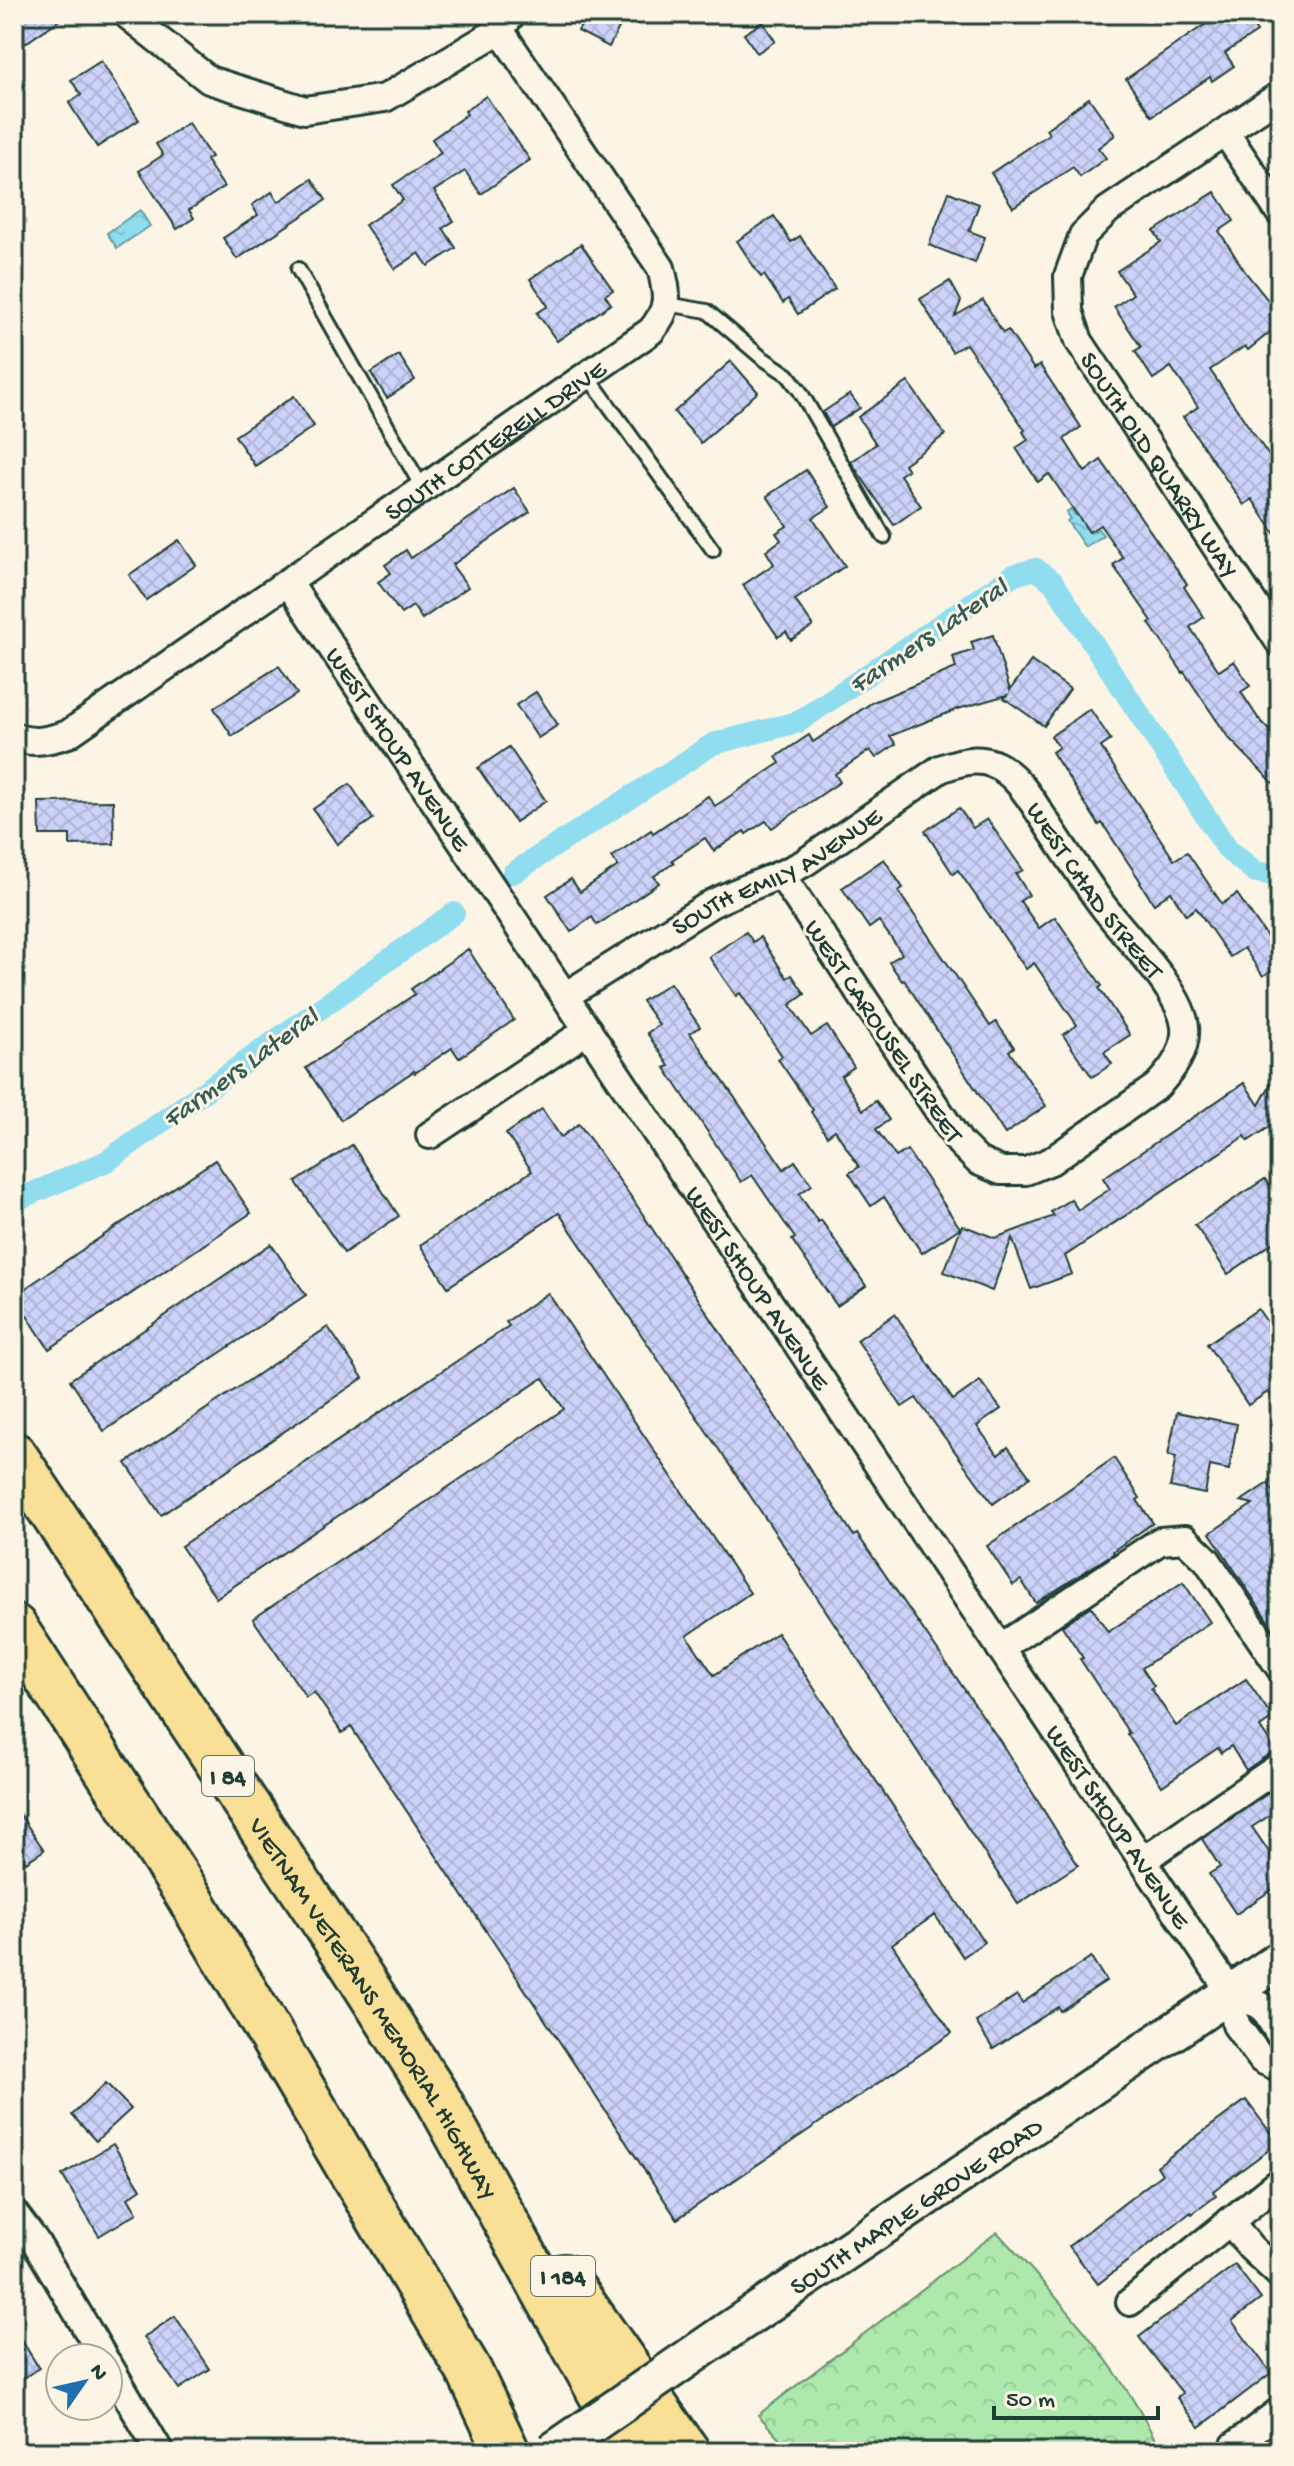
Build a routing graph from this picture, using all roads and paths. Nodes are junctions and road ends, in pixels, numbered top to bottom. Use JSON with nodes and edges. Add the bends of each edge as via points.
{"nodes":[{"id":1,"x":126,"y":14,"type":"edge"},
{"id":2,"x":506,"y":22,"type":"edge"},
{"id":3,"x":1280,"y":95,"type":"edge"},
{"id":4,"x":1225,"y":132,"type":"junction"},
{"id":5,"x":1280,"y":213,"type":"edge"},
{"id":6,"x":298,"y":269,"type":"dead end"},
{"id":7,"x":667,"y":304,"type":"junction"},
{"id":8,"x":587,"y":375,"type":"junction"},
{"id":9,"x":423,"y":489,"type":"junction"},
{"id":10,"x":884,"y":537,"type":"dead end"},
{"id":11,"x":713,"y":550,"type":"dead end"},
{"id":12,"x":288,"y":582,"type":"junction"},
{"id":13,"x":1280,"y":643,"type":"edge"},
{"id":14,"x":19,"y":738,"type":"edge"},
{"id":15,"x":990,"y":762,"type":"joint"},
{"id":16,"x":782,"y":876,"type":"junction"},
{"id":17,"x":565,"y":996,"type":"junction"},
{"id":18,"x":588,"y":1030,"type":"junction"},
{"id":19,"x":430,"y":1135,"type":"dead end"},
{"id":20,"x":1001,"y":1171,"type":"joint"},
{"id":21,"x":14,"y":1455,"type":"edge"},
{"id":22,"x":14,"y":1627,"type":"edge"},
{"id":23,"x":1000,"y":1648,"type":"junction"},
{"id":24,"x":1280,"y":1668,"type":"edge"},
{"id":25,"x":1280,"y":1766,"type":"edge"},
{"id":26,"x":1142,"y":1861,"type":"junction"},
{"id":27,"x":1280,"y":1960,"type":"edge"},
{"id":28,"x":1231,"y":1993,"type":"junction"},
{"id":29,"x":1280,"y":2035,"type":"edge"},
{"id":30,"x":1280,"y":2068,"type":"edge"},
{"id":31,"x":438,"y":2099,"type":"junction"},
{"id":32,"x":1280,"y":2181,"type":"edge"},
{"id":33,"x":14,"y":2213,"type":"edge"},
{"id":34,"x":1230,"y":2221,"type":"junction"},
{"id":35,"x":1280,"y":2275,"type":"edge"},
{"id":36,"x":1130,"y":2302,"type":"dead end"},
{"id":37,"x":95,"y":2342,"type":"edge"},
{"id":38,"x":469,"y":2371,"type":"junction"},
{"id":39,"x":124,"y":2391,"type":"edge"},
{"id":40,"x":1280,"y":2414,"type":"edge"},
{"id":41,"x":1235,"y":2445,"type":"dead end"},
{"id":42,"x":160,"y":2452,"type":"edge"},
{"id":43,"x":507,"y":2452,"type":"edge"},
{"id":44,"x":516,"y":2452,"type":"edge"},
{"id":45,"x":552,"y":2452,"type":"edge"},
{"id":46,"x":633,"y":2452,"type":"edge"},
{"id":47,"x":687,"y":2452,"type":"edge"}],
"edges":[{"from":1,"to":2,"type":"street","via":[[209,80],[305,110],[385,98]]},
{"from":2,"to":7,"type":"street","via":[[661,268]]},
{"from":3,"to":4,"type":"street"},
{"from":4,"to":5,"type":"street"},
{"from":4,"to":13,"type":"street","name":"SOUTH OLD QUARRY WAY","via":[[1108,210],[1083,235],[1068,276],[1069,311],[1079,341]]},
{"from":6,"to":9,"type":"lane"},
{"from":7,"to":8,"type":"street","name":"SOUTH COTTERELL DRIVE","via":[[651,331]]},
{"from":7,"to":10,"type":"lane","via":[[707,311],[788,375]]},
{"from":8,"to":9,"type":"street","name":"SOUTH COTTERELL DRIVE"},
{"from":8,"to":11,"type":"lane"},
{"from":9,"to":12,"type":"street","name":"SOUTH COTTERELL DRIVE"},
{"from":12,"to":14,"type":"street","name":"SOUTH COTTERELL DRIVE","via":[[68,734],[48,741]]},
{"from":12,"to":17,"type":"street","name":"WEST SHOUP AVENUE"},
{"from":15,"to":16,"type":"street","name":"SOUTH EMILY AVENUE","via":[[964,759],[940,769]]},
{"from":15,"to":20,"type":"street","name":"WEST CHAD STREET","via":[[1024,789],[1100,902],[1169,990],[1186,1029],[1181,1053],[1157,1086],[1051,1161],[1026,1171]]},
{"from":16,"to":17,"type":"street","name":"SOUTH EMILY AVENUE","via":[[711,904]]},
{"from":16,"to":20,"type":"street","name":"WEST CAROUSEL STREET","via":[[960,1143],[978,1161]]},
{"from":17,"to":18,"type":"street","name":"WEST SHOUP AVENUE"},
{"from":18,"to":19,"type":"street"},
{"from":18,"to":23,"type":"street","name":"WEST SHOUP AVENUE"},
{"from":21,"to":31,"type":"highway","name":"VIETNAM VETERANS MEMORIAL HIGHWAY","number":"I 84"},
{"from":22,"to":38,"type":"highway","via":[[188,1895]]},
{"from":23,"to":24,"type":"street","via":[[1160,1541],[1185,1539],[1207,1560]]},
{"from":23,"to":26,"type":"street","name":"WEST SHOUP AVENUE"},
{"from":25,"to":26,"type":"street"},
{"from":26,"to":28,"type":"street","name":"WEST SHOUP AVENUE"},
{"from":27,"to":28,"type":"main road","name":"SOUTH MAPLE GROVE ROAD"},
{"from":28,"to":29,"type":"street","name":"WEST SHOUP AVENUE","via":[[1262,2006]]},
{"from":28,"to":30,"type":"street","name":"WEST SHOUP AVENUE","via":[[1236,2025],[1262,2060]]},
{"from":28,"to":45,"type":"main road","name":"SOUTH MAPLE GROVE ROAD","bridge":true},
{"from":31,"to":46,"type":"highway","name":"VIETNAM VETERANS MEMORIAL HIGHWAY","number":"I 84"},
{"from":31,"to":47,"type":"highway","number":"I 184"},
{"from":32,"to":34,"type":"street"},
{"from":33,"to":37,"type":"street"},
{"from":34,"to":35,"type":"street"},
{"from":34,"to":36,"type":"street"},
{"from":38,"to":43,"type":"highway"},
{"from":38,"to":44,"type":"highway"},
{"from":39,"to":42,"type":"street"},
{"from":40,"to":41,"type":"street"}]}
